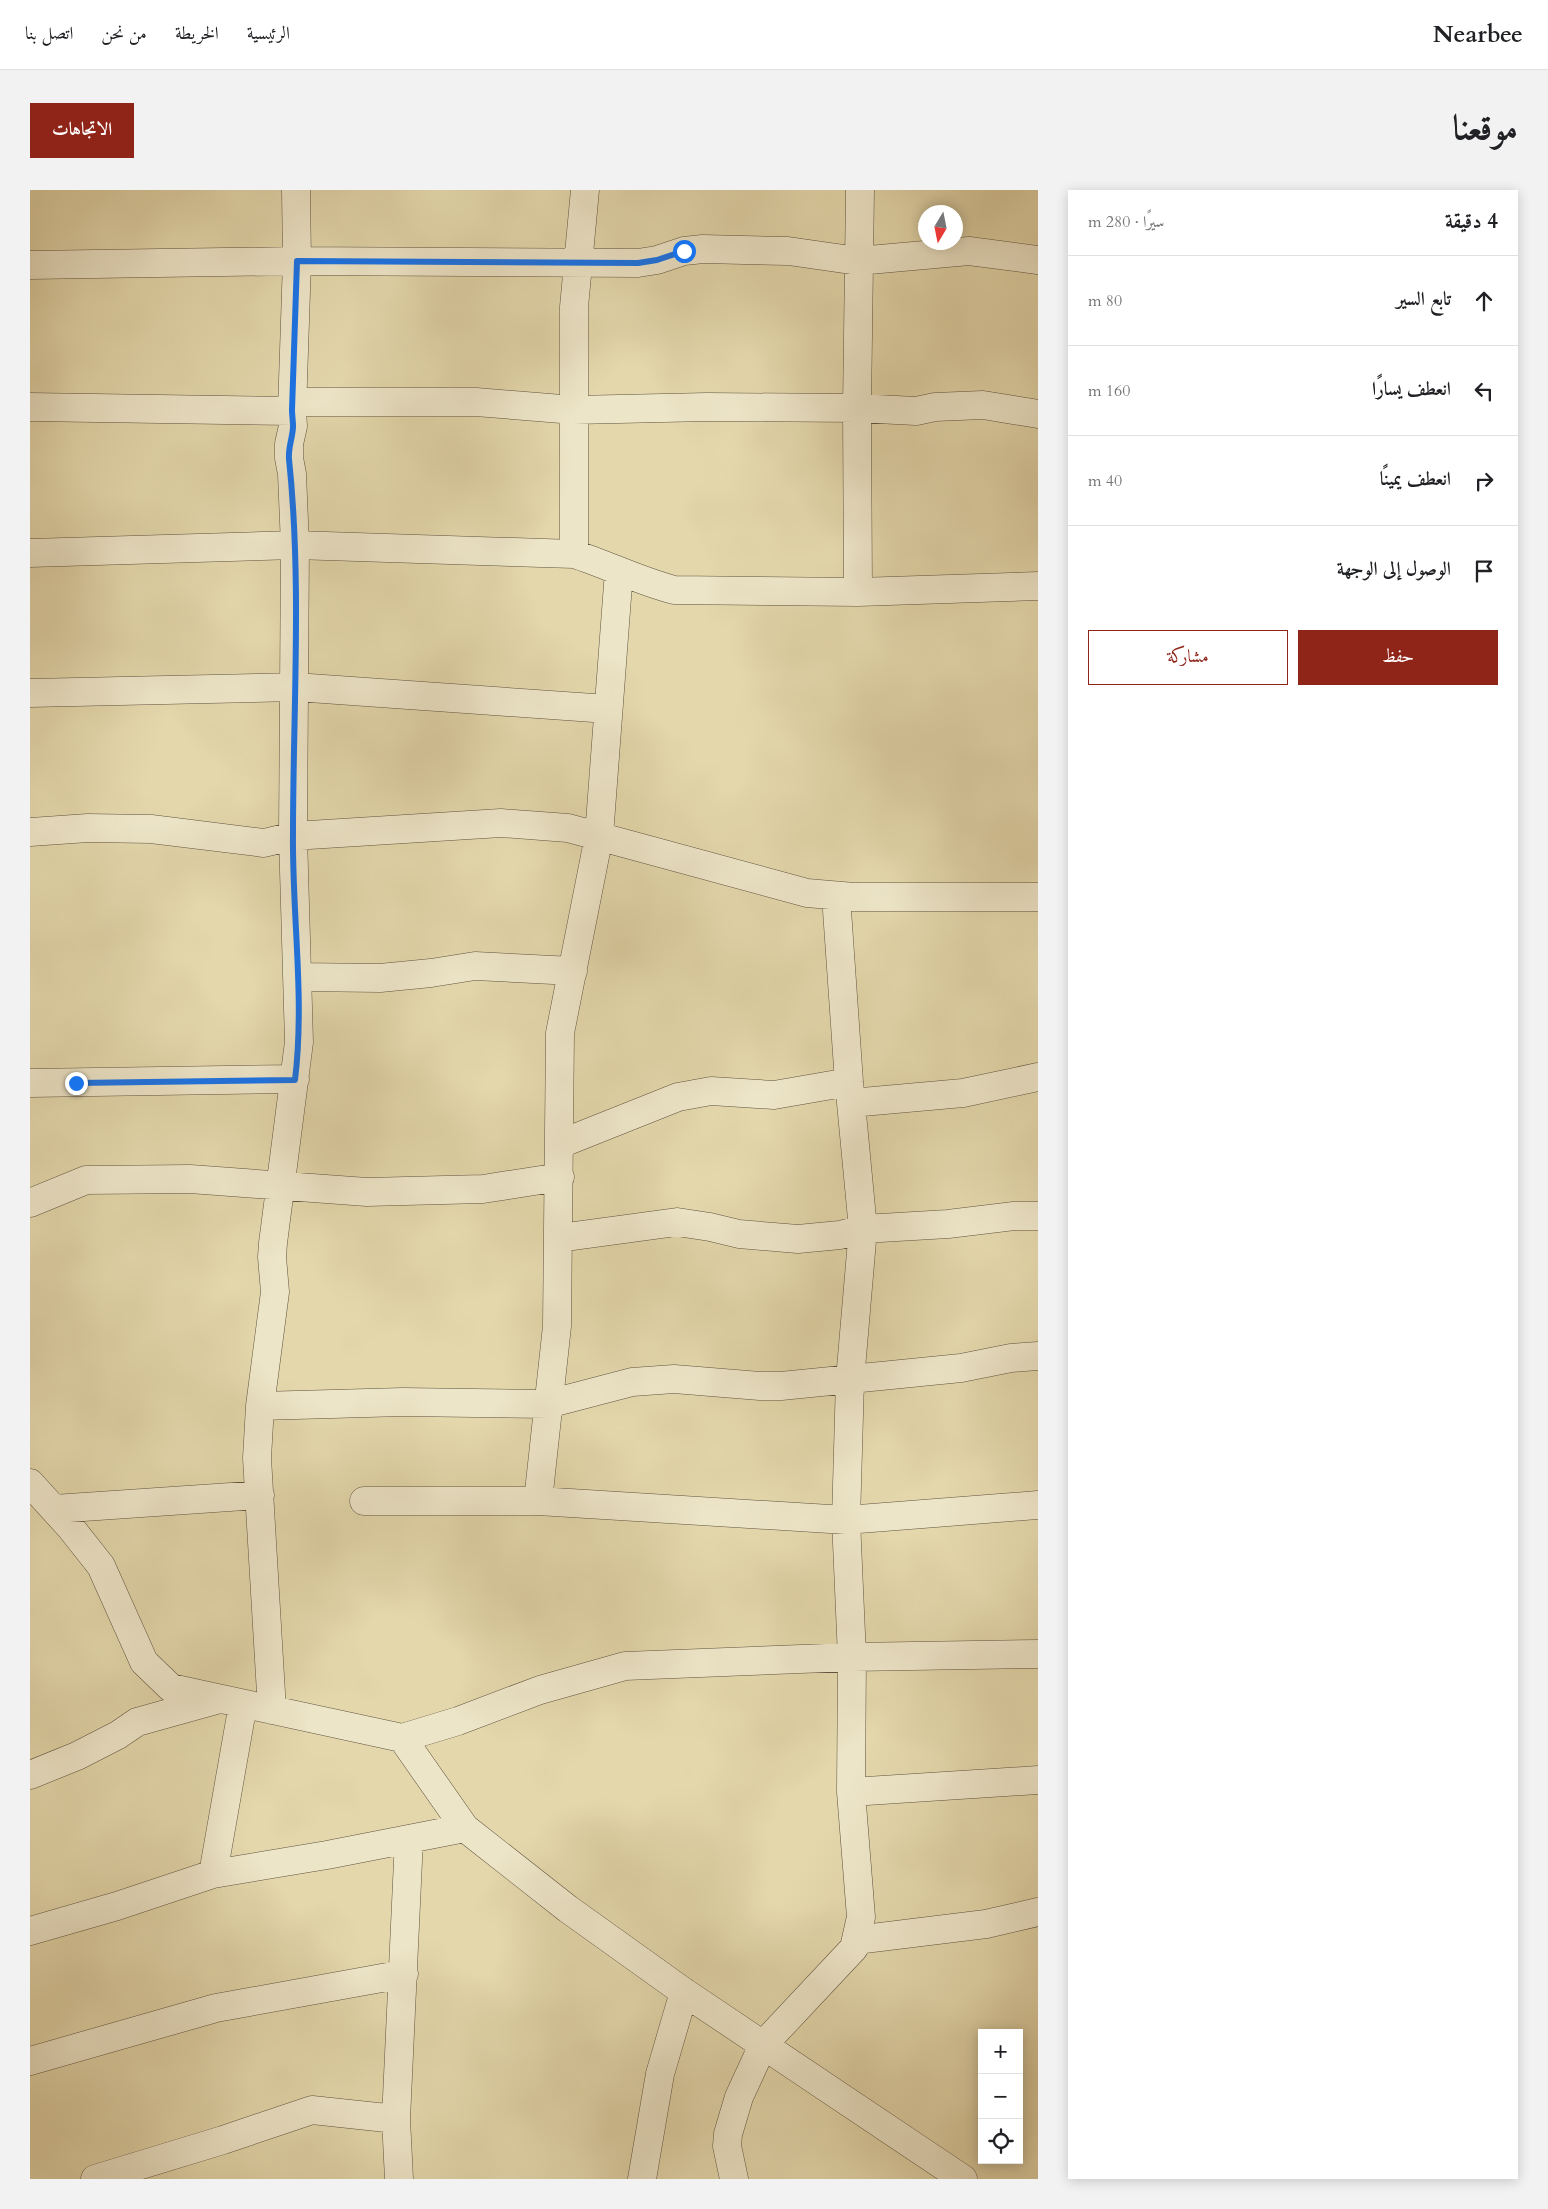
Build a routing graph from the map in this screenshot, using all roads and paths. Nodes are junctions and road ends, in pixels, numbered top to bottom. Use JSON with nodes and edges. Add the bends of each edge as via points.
{"nodes":[{"id":1,"x":296,"y":190,"type":"edge"},
{"id":2,"x":586,"y":190,"type":"edge"},
{"id":3,"x":860,"y":190,"type":"edge"},
{"id":4,"x":1038,"y":260,"type":"edge"},
{"id":5,"x":297,"y":261,"type":"junction"},
{"id":6,"x":858,"y":261,"type":"junction"},
{"id":7,"x":578,"y":262,"type":"junction"},
{"id":8,"x":30,"y":265,"type":"edge"},
{"id":9,"x":292,"y":406,"type":"junction"},
{"id":10,"x":30,"y":408,"type":"edge"},
{"id":11,"x":857,"y":408,"type":"junction"},
{"id":12,"x":574,"y":410,"type":"junction"},
{"id":13,"x":1038,"y":414,"type":"edge"},
{"id":14,"x":295,"y":545,"type":"junction"},
{"id":15,"x":30,"y":553,"type":"edge"},
{"id":16,"x":574,"y":554,"type":"junction"},
{"id":17,"x":619,"y":571,"type":"junction"},
{"id":18,"x":1038,"y":586,"type":"edge"},
{"id":19,"x":858,"y":592,"type":"junction"},
{"id":20,"x":295,"y":687,"type":"junction"},
{"id":21,"x":30,"y":693,"type":"edge"},
{"id":22,"x":608,"y":709,"type":"junction"},
{"id":23,"x":30,"y":832,"type":"edge"},
{"id":24,"x":293,"y":836,"type":"junction"},
{"id":25,"x":598,"y":836,"type":"junction"},
{"id":26,"x":836,"y":896,"type":"junction"},
{"id":27,"x":1038,"y":896,"type":"edge"},
{"id":28,"x":573,"y":971,"type":"junction"},
{"id":29,"x":298,"y":978,"type":"junction"},
{"id":30,"x":1038,"y":1078,"type":"edge"},
{"id":31,"x":295,"y":1080,"type":"junction"},
{"id":32,"x":30,"y":1083,"type":"edge"},
{"id":33,"x":850,"y":1092,"type":"junction"},
{"id":34,"x":560,"y":1144,"type":"junction"},
{"id":35,"x":560,"y":1177,"type":"junction"},
{"id":36,"x":282,"y":1186,"type":"junction"},
{"id":37,"x":30,"y":1203,"type":"edge"},
{"id":38,"x":1038,"y":1216,"type":"edge"},
{"id":39,"x":863,"y":1229,"type":"junction"},
{"id":40,"x":559,"y":1238,"type":"junction"},
{"id":41,"x":1038,"y":1356,"type":"edge"},
{"id":42,"x":850,"y":1380,"type":"junction"},
{"id":43,"x":548,"y":1404,"type":"junction"},
{"id":44,"x":260,"y":1406,"type":"junction"},
{"id":45,"x":30,"y":1484,"type":"edge"},
{"id":46,"x":260,"y":1495,"type":"junction"},
{"id":47,"x":364,"y":1501,"type":"dead end"},
{"id":48,"x":538,"y":1501,"type":"junction"},
{"id":49,"x":1038,"y":1505,"type":"edge"},
{"id":50,"x":54,"y":1509,"type":"junction"},
{"id":51,"x":846,"y":1520,"type":"junction"},
{"id":52,"x":1038,"y":1654,"type":"edge"},
{"id":53,"x":852,"y":1658,"type":"junction"},
{"id":54,"x":230,"y":1702,"type":"junction"},
{"id":55,"x":272,"y":1710,"type":"junction"},
{"id":56,"x":402,"y":1738,"type":"junction"},
{"id":57,"x":30,"y":1775,"type":"edge"},
{"id":58,"x":1038,"y":1780,"type":"edge"},
{"id":59,"x":851,"y":1792,"type":"junction"},
{"id":60,"x":465,"y":1828,"type":"junction"},
{"id":61,"x":409,"y":1839,"type":"junction"},
{"id":62,"x":213,"y":1874,"type":"junction"},
{"id":63,"x":1038,"y":1912,"type":"edge"},
{"id":64,"x":30,"y":1931,"type":"edge"},
{"id":65,"x":856,"y":1940,"type":"junction"},
{"id":66,"x":404,"y":1974,"type":"junction"},
{"id":67,"x":684,"y":1992,"type":"junction"},
{"id":68,"x":763,"y":2045,"type":"junction"},
{"id":69,"x":30,"y":2061,"type":"edge"},
{"id":70,"x":396,"y":2120,"type":"junction"},
{"id":71,"x":95,"y":2179,"type":"edge"},
{"id":72,"x":399,"y":2179,"type":"edge"},
{"id":73,"x":642,"y":2179,"type":"edge"},
{"id":74,"x":734,"y":2179,"type":"edge"},
{"id":75,"x":963,"y":2179,"type":"edge"}],
"edges":[{"from":1,"to":5,"type":"street"},
{"from":2,"to":7,"type":"street"},
{"from":3,"to":6,"type":"street"},
{"from":4,"to":6,"type":"street","via":[[969,251]]},
{"from":5,"to":7,"type":"street"},
{"from":5,"to":8,"type":"street"},
{"from":5,"to":9,"type":"street"},
{"from":6,"to":7,"type":"street","via":[[788,251],[703,249],[638,263]]},
{"from":6,"to":11,"type":"street"},
{"from":7,"to":12,"type":"street","via":[[574,307]]},
{"from":9,"to":10,"type":"street"},
{"from":9,"to":12,"type":"street","via":[[476,402]]},
{"from":9,"to":14,"type":"street","via":[[289,458]]},
{"from":11,"to":12,"type":"street"},
{"from":11,"to":13,"type":"street","via":[[916,411],[983,405]]},
{"from":11,"to":19,"type":"street"},
{"from":12,"to":16,"type":"street"},
{"from":14,"to":15,"type":"street"},
{"from":14,"to":16,"type":"street"},
{"from":14,"to":20,"type":"street"},
{"from":16,"to":17,"type":"street"},
{"from":17,"to":19,"type":"street","via":[[646,583],[674,590]]},
{"from":17,"to":22,"type":"street"},
{"from":18,"to":19,"type":"street"},
{"from":20,"to":21,"type":"street"},
{"from":20,"to":22,"type":"street"},
{"from":20,"to":24,"type":"street"},
{"from":22,"to":25,"type":"street"},
{"from":23,"to":24,"type":"street","via":[[88,828],[151,829],[264,843]]},
{"from":24,"to":25,"type":"street","via":[[500,823],[568,828]]},
{"from":24,"to":29,"type":"street"},
{"from":25,"to":26,"type":"street","via":[[807,893]]},
{"from":25,"to":28,"type":"street"},
{"from":26,"to":27,"type":"street"},
{"from":26,"to":33,"type":"street"},
{"from":28,"to":29,"type":"street","via":[[475,966],[380,978]]},
{"from":28,"to":34,"type":"street","via":[[560,1033]]},
{"from":29,"to":31,"type":"street","via":[[300,1042]]},
{"from":30,"to":33,"type":"street","via":[[963,1093]]},
{"from":31,"to":32,"type":"street"},
{"from":31,"to":36,"type":"street"},
{"from":33,"to":34,"type":"street","via":[[774,1095],[722,1091],[697,1093],[678,1097]]},
{"from":33,"to":39,"type":"street"},
{"from":34,"to":35,"type":"street"},
{"from":35,"to":36,"type":"street","via":[[483,1189],[367,1192]]},
{"from":35,"to":40,"type":"street"},
{"from":36,"to":37,"type":"street","via":[[190,1179],[86,1180]]},
{"from":36,"to":44,"type":"street","via":[[272,1257],[274,1292]]},
{"from":38,"to":39,"type":"street"},
{"from":39,"to":40,"type":"street","via":[[798,1239],[739,1234],[677,1222]]},
{"from":39,"to":42,"type":"street"},
{"from":40,"to":43,"type":"street","via":[[557,1326]]},
{"from":41,"to":42,"type":"street"},
{"from":42,"to":43,"type":"street","via":[[760,1386],[674,1378],[632,1382]]},
{"from":42,"to":51,"type":"street"},
{"from":43,"to":44,"type":"street","via":[[403,1402]]},
{"from":43,"to":48,"type":"street"},
{"from":44,"to":46,"type":"street","via":[[257,1458]]},
{"from":45,"to":50,"type":"street"},
{"from":46,"to":50,"type":"street"},
{"from":46,"to":55,"type":"street"},
{"from":47,"to":48,"type":"street"},
{"from":48,"to":51,"type":"street"},
{"from":49,"to":51,"type":"street"},
{"from":50,"to":54,"type":"street","via":[[101,1566],[144,1662],[171,1688]]},
{"from":51,"to":53,"type":"street"},
{"from":52,"to":53,"type":"street"},
{"from":53,"to":56,"type":"street","via":[[625,1666],[540,1690]]},
{"from":53,"to":59,"type":"street"},
{"from":54,"to":55,"type":"street"},
{"from":54,"to":57,"type":"street","via":[[137,1722],[76,1756]]},
{"from":54,"to":62,"type":"street"},
{"from":55,"to":56,"type":"street"},
{"from":56,"to":60,"type":"street"},
{"from":58,"to":59,"type":"street"},
{"from":59,"to":65,"type":"street","via":[[861,1917]]},
{"from":60,"to":61,"type":"street"},
{"from":60,"to":67,"type":"street","via":[[568,1909]]},
{"from":61,"to":62,"type":"street"},
{"from":61,"to":66,"type":"street"},
{"from":62,"to":64,"type":"street"},
{"from":63,"to":65,"type":"street","via":[[986,1924]]},
{"from":65,"to":68,"type":"street","via":[[854,1948]]},
{"from":66,"to":69,"type":"street","via":[[216,2008]]},
{"from":66,"to":70,"type":"street"},
{"from":67,"to":68,"type":"street"},
{"from":67,"to":73,"type":"street","via":[[660,2074]]},
{"from":68,"to":74,"type":"street","via":[[739,2097],[728,2134],[727,2146]]},
{"from":68,"to":75,"type":"street"},
{"from":70,"to":71,"type":"street","via":[[312,2110]]},
{"from":70,"to":72,"type":"street"}]}
